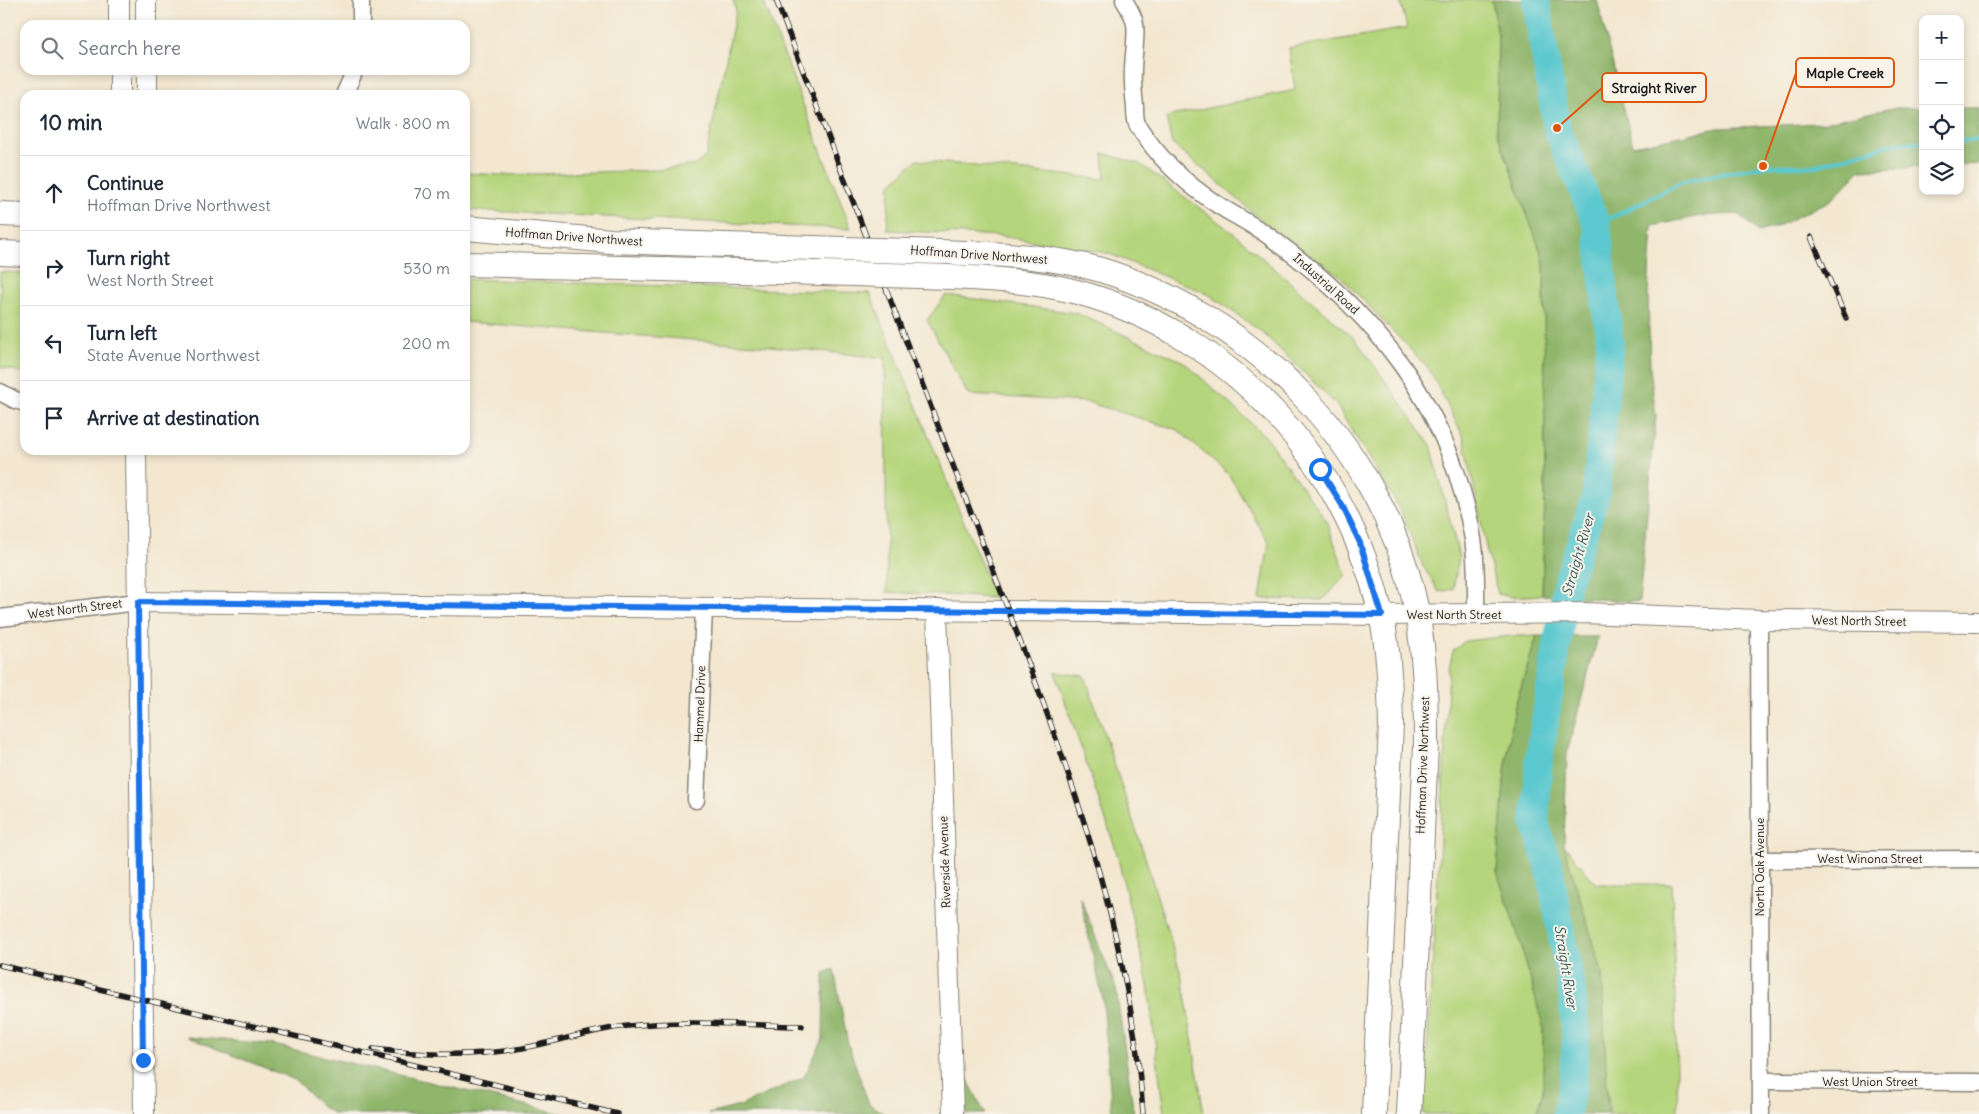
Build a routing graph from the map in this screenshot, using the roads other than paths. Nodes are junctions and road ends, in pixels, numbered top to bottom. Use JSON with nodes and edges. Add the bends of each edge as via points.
{"nodes":[{"id":1,"x":119,"y":0,"type":"edge"},
{"id":2,"x":146,"y":0,"type":"edge"},
{"id":3,"x":361,"y":0,"type":"edge"},
{"id":4,"x":1124,"y":0,"type":"edge"},
{"id":5,"x":119,"y":20,"type":"edge"},
{"id":6,"x":146,"y":20,"type":"edge"},
{"id":7,"x":361,"y":20,"type":"edge"},
{"id":8,"x":120,"y":75,"type":"edge"},
{"id":9,"x":147,"y":75,"type":"edge"},
{"id":10,"x":354,"y":75,"type":"edge"},
{"id":11,"x":120,"y":90,"type":"edge"},
{"id":12,"x":147,"y":90,"type":"edge"},
{"id":13,"x":346,"y":90,"type":"edge"},
{"id":14,"x":0,"y":214,"type":"edge"},
{"id":15,"x":20,"y":215,"type":"edge"},
{"id":16,"x":470,"y":228,"type":"edge"},
{"id":17,"x":0,"y":253,"type":"edge"},
{"id":18,"x":20,"y":254,"type":"edge"},
{"id":19,"x":470,"y":264,"type":"edge"},
{"id":20,"x":0,"y":392,"type":"edge"},
{"id":21,"x":20,"y":401,"type":"edge"},
{"id":22,"x":136,"y":455,"type":"edge"},
{"id":23,"x":138,"y":602,"type":"junction"},
{"id":24,"x":704,"y":608,"type":"junction"},
{"id":25,"x":937,"y":610,"type":"junction"},
{"id":26,"x":1382,"y":615,"type":"junction"},
{"id":27,"x":1416,"y":615,"type":"junction"},
{"id":28,"x":1476,"y":615,"type":"junction"},
{"id":29,"x":0,"y":618,"type":"edge"},
{"id":30,"x":1759,"y":620,"type":"junction"},
{"id":31,"x":1979,"y":622,"type":"edge"},
{"id":32,"x":696,"y":800,"type":"dead end"},
{"id":33,"x":1979,"y":858,"type":"edge"},
{"id":34,"x":1760,"y":860,"type":"junction"},
{"id":35,"x":1762,"y":1081,"type":"junction"},
{"id":36,"x":1979,"y":1082,"type":"edge"},
{"id":37,"x":144,"y":1114,"type":"edge"},
{"id":38,"x":953,"y":1114,"type":"edge"},
{"id":39,"x":1374,"y":1114,"type":"edge"},
{"id":40,"x":1409,"y":1114,"type":"edge"},
{"id":41,"x":1761,"y":1114,"type":"edge"}],
"edges":[{"from":1,"to":5,"type":"street"},
{"from":2,"to":6,"type":"street"},
{"from":3,"to":7,"type":"street"},
{"from":4,"to":28,"type":"street","name":"Industrial Road","via":[[1135,24],[1132,72],[1136,123],[1152,145],[1176,172],[1214,202],[1298,257],[1352,305],[1382,338],[1425,401],[1444,436],[1455,466],[1473,540]]},
{"from":8,"to":11,"type":"street"},
{"from":9,"to":12,"type":"street"},
{"from":10,"to":13,"type":"street"},
{"from":14,"to":15,"type":"main road"},
{"from":16,"to":27,"type":"main road","name":"Hoffman Drive Northwest","bridge":true,"via":[[611,241],[1028,257],[1100,270],[1167,296],[1196,311],[1274,366],[1309,402],[1349,453],[1394,535],[1412,590]]},
{"from":17,"to":18,"type":"main road"},
{"from":19,"to":26,"type":"main road","name":"Hoffman Drive Northwest","bridge":true,"via":[[1021,281],[1078,292],[1114,304],[1186,339],[1219,362],[1274,411],[1320,469],[1342,505],[1360,543]]},
{"from":20,"to":21,"type":"street"},
{"from":22,"to":23,"type":"street"},
{"from":23,"to":24,"type":"street","name":"West North Street"},
{"from":23,"to":29,"type":"street","name":"West North Street"},
{"from":23,"to":37,"type":"street"},
{"from":24,"to":25,"type":"street","name":"West North Street"},
{"from":24,"to":32,"type":"street","name":"Hammel Drive"},
{"from":25,"to":26,"type":"street","name":"West North Street"},
{"from":25,"to":38,"type":"street","name":"Riverside Avenue"},
{"from":26,"to":27,"type":"street","name":"West North Street"},
{"from":26,"to":39,"type":"main road","name":"Hoffman Drive Northwest","via":[[1391,724]]},
{"from":27,"to":28,"type":"street","name":"West North Street"},
{"from":27,"to":40,"type":"main road","name":"Hoffman Drive Northwest","via":[[1426,699],[1426,746]]},
{"from":28,"to":30,"type":"street","name":"West North Street","via":[[1584,613]]},
{"from":30,"to":31,"type":"street","name":"West North Street"},
{"from":30,"to":34,"type":"street","name":"North Oak Avenue"},
{"from":33,"to":34,"type":"street","name":"West Winona Street"},
{"from":34,"to":35,"type":"street","name":"North Oak Avenue"},
{"from":35,"to":36,"type":"street","name":"West Union Street"},
{"from":35,"to":41,"type":"street","name":"North Oak Avenue"}]}
